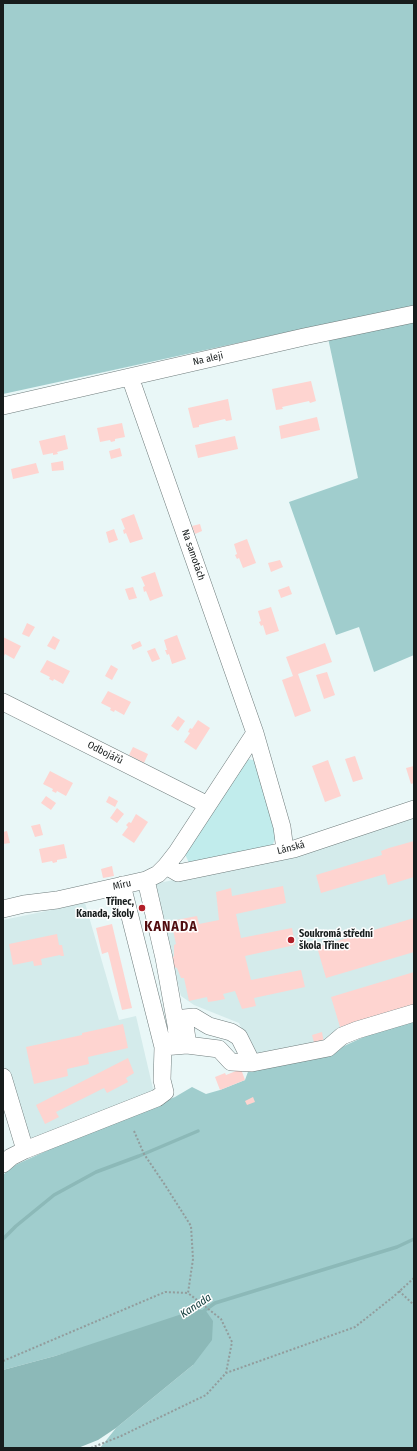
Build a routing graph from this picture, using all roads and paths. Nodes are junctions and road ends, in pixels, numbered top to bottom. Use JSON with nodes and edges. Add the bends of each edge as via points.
{"nodes":[{"id":1,"x":414,"y":314,"type":"edge"},
{"id":2,"x":130,"y":377,"type":"junction"},
{"id":3,"x":3,"y":406,"type":"edge"},
{"id":4,"x":3,"y":702,"type":"edge"},
{"id":5,"x":255,"y":733,"type":"junction"},
{"id":6,"x":208,"y":805,"type":"junction"},
{"id":7,"x":414,"y":809,"type":"edge"},
{"id":8,"x":285,"y":850,"type":"junction"},
{"id":9,"x":166,"y":866,"type":"junction"},
{"id":10,"x":146,"y":880,"type":"junction"},
{"id":11,"x":122,"y":885,"type":"junction"},
{"id":12,"x":3,"y":909,"type":"edge"},
{"id":13,"x":414,"y":1013,"type":"edge"},
{"id":14,"x":176,"y":1046,"type":"junction"},
{"id":15,"x":252,"y":1063,"type":"junction"},
{"id":16,"x":3,"y":1076,"type":"edge"},
{"id":17,"x":134,"y":1131,"type":"dead end"},
{"id":18,"x":25,"y":1150,"type":"junction"},
{"id":19,"x":3,"y":1164,"type":"edge"},
{"id":20,"x":414,"y":1278,"type":"edge"},
{"id":21,"x":399,"y":1291,"type":"junction"},
{"id":22,"x":188,"y":1294,"type":"junction"},
{"id":23,"x":414,"y":1305,"type":"edge"},
{"id":24,"x":3,"y":1361,"type":"edge"},
{"id":25,"x":226,"y":1373,"type":"junction"},
{"id":26,"x":91,"y":1448,"type":"edge"}],
"edges":[{"from":1,"to":2,"type":"street","name":"Na aleji"},
{"from":2,"to":3,"type":"street","name":"Na aleji"},
{"from":2,"to":5,"type":"street","name":"Na samotách"},
{"from":4,"to":6,"type":"street","name":"Odbojářů"},
{"from":5,"to":6,"type":"street"},
{"from":5,"to":8,"type":"street","name":"Na samotách","via":[[282,827]]},
{"from":6,"to":9,"type":"street"},
{"from":7,"to":8,"type":"street","name":"Lánská"},
{"from":8,"to":9,"type":"street","name":"Lánská","via":[[178,873]]},
{"from":9,"to":10,"type":"street","name":"Míru"},
{"from":10,"to":11,"type":"street","name":"Míru"},
{"from":10,"to":14,"type":"street","via":[[164,958],[176,1025]]},
{"from":11,"to":12,"type":"street","name":"Míru"},
{"from":11,"to":14,"type":"street"},
{"from":13,"to":15,"type":"street","via":[[342,1036],[328,1048]]},
{"from":14,"to":15,"type":"street","via":[[219,1049],[231,1062]]},
{"from":14,"to":15,"type":"street","via":[[184,1018],[194,1017],[209,1026],[239,1037]]},
{"from":14,"to":18,"type":"street","via":[[162,1080],[165,1092],[157,1098]]},
{"from":16,"to":18,"type":"street"},
{"from":17,"to":22,"type":"path","via":[[144,1154],[190,1226],[193,1260]]},
{"from":18,"to":19,"type":"street"},
{"from":20,"to":21,"type":"path"},
{"from":21,"to":23,"type":"path"},
{"from":21,"to":25,"type":"path","via":[[355,1327]]},
{"from":22,"to":24,"type":"path","via":[[165,1292]]},
{"from":22,"to":25,"type":"path","via":[[222,1319],[232,1342]]},
{"from":25,"to":26,"type":"path","via":[[206,1395]]}]}
